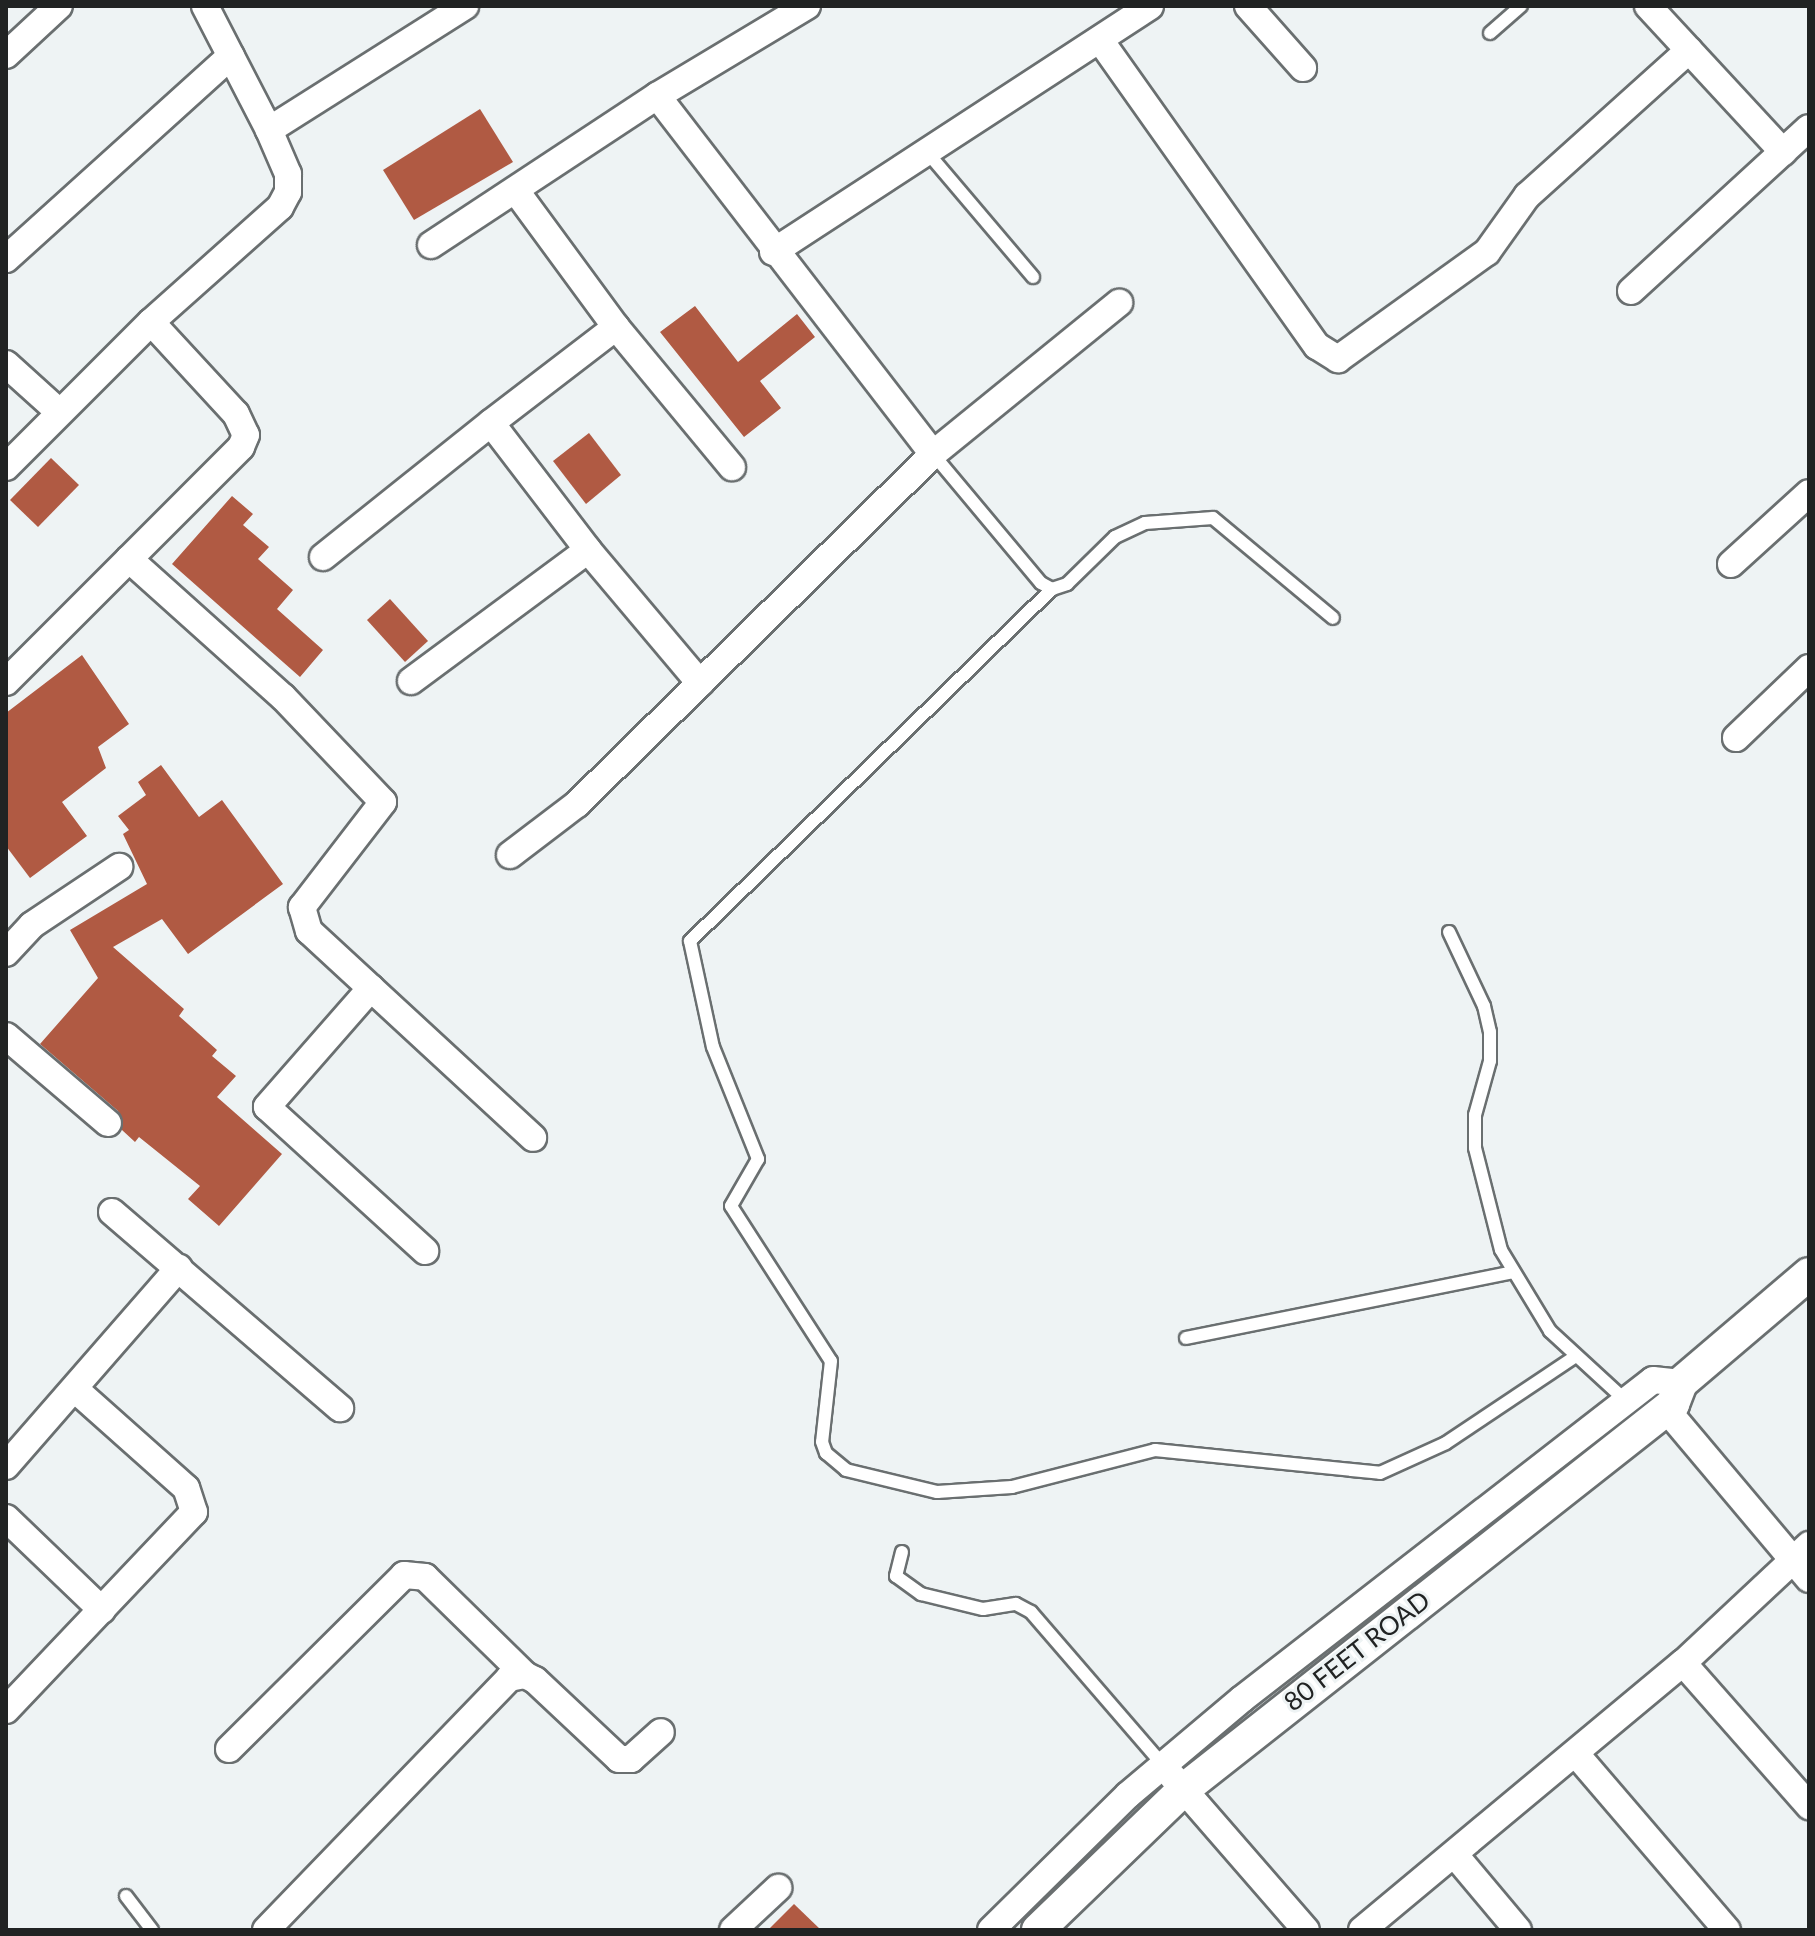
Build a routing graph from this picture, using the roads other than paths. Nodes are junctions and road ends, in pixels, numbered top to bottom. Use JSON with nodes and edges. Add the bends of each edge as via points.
{"nodes":[{"id":1,"x":205,"y":6,"type":"edge"},
{"id":2,"x":465,"y":6,"type":"edge"},
{"id":3,"x":807,"y":6,"type":"edge"},
{"id":4,"x":1150,"y":6,"type":"edge"},
{"id":5,"x":1248,"y":6,"type":"edge"},
{"id":6,"x":1521,"y":6,"type":"edge"},
{"id":7,"x":1648,"y":6,"type":"edge"},
{"id":8,"x":51,"y":9,"type":"edge"},
{"id":9,"x":1490,"y":33,"type":"dead end"},
{"id":10,"x":1100,"y":40,"type":"junction"},
{"id":11,"x":1689,"y":50,"type":"junction"},
{"id":12,"x":6,"y":55,"type":"edge"},
{"id":13,"x":231,"y":56,"type":"junction"},
{"id":14,"x":1303,"y":68,"type":"dead end"},
{"id":15,"x":657,"y":96,"type":"junction"},
{"id":16,"x":1809,"y":128,"type":"edge"},
{"id":17,"x":269,"y":130,"type":"junction"},
{"id":18,"x":927,"y":152,"type":"junction"},
{"id":19,"x":1783,"y":152,"type":"junction"},
{"id":20,"x":516,"y":191,"type":"junction"},
{"id":21,"x":431,"y":245,"type":"dead end"},
{"id":22,"x":773,"y":252,"type":"junction"},
{"id":23,"x":6,"y":259,"type":"edge"},
{"id":24,"x":1033,"y":277,"type":"dead end"},
{"id":25,"x":1631,"y":291,"type":"dead end"},
{"id":26,"x":1119,"y":303,"type":"dead end"},
{"id":27,"x":151,"y":322,"type":"junction"},
{"id":28,"x":616,"y":327,"type":"junction"},
{"id":29,"x":6,"y":364,"type":"edge"},
{"id":30,"x":58,"y":411,"type":"junction"},
{"id":31,"x":491,"y":423,"type":"junction"},
{"id":32,"x":933,"y":454,"type":"junction"},
{"id":33,"x":6,"y":467,"type":"edge"},
{"id":34,"x":732,"y":467,"type":"dead end"},
{"id":35,"x":1809,"y":493,"type":"edge"},
{"id":36,"x":588,"y":550,"type":"junction"},
{"id":37,"x":323,"y":557,"type":"dead end"},
{"id":38,"x":129,"y":559,"type":"junction"},
{"id":39,"x":1731,"y":564,"type":"dead end"},
{"id":40,"x":1052,"y":589,"type":"junction"},
{"id":41,"x":1333,"y":618,"type":"dead end"},
{"id":42,"x":1809,"y":668,"type":"edge"},
{"id":43,"x":411,"y":681,"type":"dead end"},
{"id":44,"x":6,"y":682,"type":"edge"},
{"id":45,"x":700,"y":683,"type":"junction"},
{"id":46,"x":1736,"y":738,"type":"dead end"},
{"id":47,"x":510,"y":855,"type":"dead end"},
{"id":48,"x":119,"y":867,"type":"dead end"},
{"id":49,"x":1449,"y":932,"type":"dead end"},
{"id":50,"x":6,"y":953,"type":"edge"},
{"id":51,"x":371,"y":988,"type":"junction"},
{"id":52,"x":6,"y":1036,"type":"edge"},
{"id":53,"x":108,"y":1123,"type":"dead end"},
{"id":54,"x":533,"y":1138,"type":"dead end"},
{"id":55,"x":112,"y":1212,"type":"dead end"},
{"id":56,"x":425,"y":1251,"type":"dead end"},
{"id":57,"x":179,"y":1268,"type":"junction"},
{"id":58,"x":1513,"y":1272,"type":"junction"},
{"id":59,"x":1809,"y":1274,"type":"edge"},
{"id":60,"x":1186,"y":1338,"type":"dead end"},
{"id":61,"x":1576,"y":1356,"type":"junction"},
{"id":62,"x":76,"y":1390,"type":"junction"},
{"id":63,"x":1674,"y":1396,"type":"junction"},
{"id":64,"x":1625,"y":1400,"type":"junction"},
{"id":65,"x":340,"y":1408,"type":"dead end"},
{"id":66,"x":6,"y":1466,"type":"edge"},
{"id":67,"x":6,"y":1518,"type":"edge"},
{"id":68,"x":902,"y":1552,"type":"dead end"},
{"id":69,"x":1804,"y":1561,"type":"edge"},
{"id":70,"x":102,"y":1610,"type":"junction"},
{"id":71,"x":1683,"y":1663,"type":"junction"},
{"id":72,"x":525,"y":1675,"type":"junction"},
{"id":73,"x":6,"y":1710,"type":"edge"},
{"id":74,"x":661,"y":1732,"type":"dead end"},
{"id":75,"x":229,"y":1749,"type":"dead end"},
{"id":76,"x":1576,"y":1754,"type":"junction"},
{"id":77,"x":1163,"y":1765,"type":"junction"},
{"id":78,"x":1183,"y":1790,"type":"junction"},
{"id":79,"x":1809,"y":1806,"type":"edge"},
{"id":80,"x":1455,"y":1855,"type":"junction"},
{"id":81,"x":778,"y":1888,"type":"dead end"},
{"id":82,"x":126,"y":1896,"type":"dead end"},
{"id":83,"x":152,"y":1930,"type":"edge"},
{"id":84,"x":266,"y":1930,"type":"edge"},
{"id":85,"x":733,"y":1930,"type":"edge"},
{"id":86,"x":991,"y":1930,"type":"edge"},
{"id":87,"x":1038,"y":1930,"type":"edge"},
{"id":88,"x":1306,"y":1930,"type":"edge"},
{"id":89,"x":1362,"y":1930,"type":"edge"},
{"id":90,"x":1518,"y":1930,"type":"edge"},
{"id":91,"x":1727,"y":1930,"type":"edge"}],
"edges":[{"from":1,"to":13,"type":"street"},
{"from":2,"to":17,"type":"street"},
{"from":3,"to":15,"type":"street"},
{"from":4,"to":10,"type":"street"},
{"from":5,"to":14,"type":"street"},
{"from":6,"to":9,"type":"lane"},
{"from":7,"to":11,"type":"street"},
{"from":8,"to":12,"type":"street"},
{"from":10,"to":11,"type":"street","via":[[1317,346],[1338,359],[1487,252],[1527,196]]},
{"from":10,"to":18,"type":"street"},
{"from":11,"to":19,"type":"street"},
{"from":13,"to":17,"type":"street"},
{"from":13,"to":23,"type":"street"},
{"from":15,"to":20,"type":"street"},
{"from":15,"to":22,"type":"street"},
{"from":16,"to":19,"type":"street"},
{"from":17,"to":27,"type":"street","via":[[288,174],[288,192],[280,207]]},
{"from":18,"to":22,"type":"street"},
{"from":18,"to":24,"type":"lane"},
{"from":19,"to":25,"type":"street"},
{"from":20,"to":21,"type":"street"},
{"from":20,"to":28,"type":"street"},
{"from":22,"to":32,"type":"street"},
{"from":26,"to":32,"type":"street"},
{"from":27,"to":30,"type":"street"},
{"from":27,"to":38,"type":"street","via":[[236,414],[246,435],[241,447]]},
{"from":28,"to":31,"type":"street"},
{"from":28,"to":34,"type":"street"},
{"from":29,"to":30,"type":"street"},
{"from":30,"to":33,"type":"street"},
{"from":31,"to":36,"type":"street"},
{"from":31,"to":37,"type":"street"},
{"from":32,"to":40,"type":"lane"},
{"from":32,"to":45,"type":"street"},
{"from":35,"to":39,"type":"street"},
{"from":36,"to":43,"type":"street"},
{"from":36,"to":45,"type":"street"},
{"from":38,"to":44,"type":"street"},
{"from":38,"to":51,"type":"street","via":[[283,697],[383,802],[302,907],[309,931]]},
{"from":40,"to":41,"type":"lane","via":[[1067,584],[1115,537],[1145,523],[1213,518]]},
{"from":40,"to":61,"type":"lane","via":[[690,941],[713,1047],[758,1159],[731,1206],[831,1361],[822,1442],[826,1453],[846,1470],[937,1492],[1012,1487],[1100,1460],[1155,1450],[1380,1473],[1446,1443]]},
{"from":42,"to":46,"type":"street"},
{"from":45,"to":47,"type":"street","via":[[577,804]]},
{"from":48,"to":50,"type":"street","via":[[32,925]]},
{"from":49,"to":58,"type":"lane","via":[[1484,1006],[1490,1032],[1490,1061],[1475,1115],[1475,1148],[1501,1250]]},
{"from":51,"to":54,"type":"street"},
{"from":51,"to":56,"type":"street","via":[[267,1107]]},
{"from":52,"to":53,"type":"street"},
{"from":55,"to":57,"type":"street"},
{"from":57,"to":62,"type":"street"},
{"from":57,"to":65,"type":"street"},
{"from":58,"to":60,"type":"lane"},
{"from":58,"to":61,"type":"lane","via":[[1550,1331]]},
{"from":59,"to":63,"type":"street","name":"80 FEET ROAD"},
{"from":61,"to":64,"type":"lane"},
{"from":62,"to":66,"type":"street"},
{"from":62,"to":70,"type":"street","via":[[186,1488],[195,1505],[189,1519]]},
{"from":63,"to":64,"type":"street","via":[[1653,1380]]},
{"from":63,"to":69,"type":"street"},
{"from":63,"to":78,"type":"street","name":"80 FEET ROAD"},
{"from":64,"to":77,"type":"street"},
{"from":67,"to":70,"type":"street"},
{"from":68,"to":77,"type":"lane","via":[[896,1576],[921,1594],[983,1609],[1016,1604],[1031,1612]]},
{"from":69,"to":71,"type":"street"},
{"from":70,"to":73,"type":"street"},
{"from":71,"to":76,"type":"street"},
{"from":71,"to":79,"type":"street"},
{"from":72,"to":74,"type":"street","via":[[619,1759],[631,1759]]},
{"from":72,"to":75,"type":"street","via":[[425,1577],[404,1575]]},
{"from":72,"to":84,"type":"street","via":[[496,1688]]},
{"from":76,"to":80,"type":"street"},
{"from":76,"to":91,"type":"street"},
{"from":77,"to":78,"type":"street"},
{"from":77,"to":86,"type":"street"},
{"from":78,"to":87,"type":"street","name":"80 FEET ROAD"},
{"from":78,"to":88,"type":"street"},
{"from":80,"to":89,"type":"street"},
{"from":80,"to":90,"type":"street"},
{"from":81,"to":85,"type":"street"},
{"from":82,"to":83,"type":"lane"}]}
